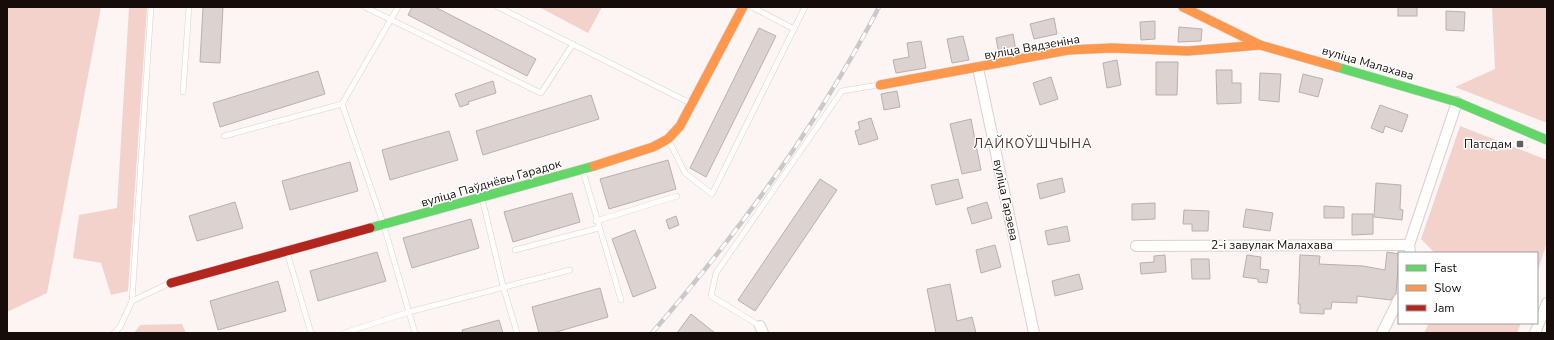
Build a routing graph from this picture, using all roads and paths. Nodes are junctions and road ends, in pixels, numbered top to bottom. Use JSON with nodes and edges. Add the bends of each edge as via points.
{"nodes":[{"id":1,"x":151,"y":7,"type":"edge"},
{"id":2,"x":189,"y":7,"type":"edge"},
{"id":3,"x":365,"y":7,"type":"edge"},
{"id":4,"x":398,"y":7,"type":"edge"},
{"id":5,"x":498,"y":7,"type":"edge"},
{"id":6,"x":743,"y":7,"type":"edge"},
{"id":7,"x":752,"y":7,"type":"edge"},
{"id":8,"x":805,"y":7,"type":"edge"},
{"id":9,"x":1183,"y":7,"type":"edge"},
{"id":10,"x":390,"y":20,"type":"junction"},
{"id":11,"x":794,"y":29,"type":"junction"},
{"id":12,"x":573,"y":44,"type":"junction"},
{"id":13,"x":1260,"y":45,"type":"junction"},
{"id":14,"x":978,"y":68,"type":"junction"},
{"id":15,"x":880,"y":85,"type":"joint"},
{"id":16,"x":183,"y":92,"type":"dead end"},
{"id":17,"x":1457,"y":102,"type":"junction"},
{"id":18,"x":691,"y":103,"type":"junction"},
{"id":19,"x":342,"y":104,"type":"junction"},
{"id":20,"x":224,"y":136,"type":"dead end"},
{"id":21,"x":668,"y":139,"type":"junction"},
{"id":22,"x":1547,"y":140,"type":"edge"},
{"id":23,"x":582,"y":170,"type":"junction"},
{"id":24,"x":677,"y":196,"type":"dead end"},
{"id":25,"x":482,"y":197,"type":"junction"},
{"id":26,"x":596,"y":220,"type":"junction"},
{"id":27,"x":384,"y":226,"type":"junction"},
{"id":28,"x":599,"y":228,"type":"junction"},
{"id":29,"x":1136,"y":246,"type":"dead end"},
{"id":30,"x":1409,"y":249,"type":"edge"},
{"id":31,"x":515,"y":250,"type":"dead end"},
{"id":32,"x":287,"y":251,"type":"junction"},
{"id":33,"x":570,"y":270,"type":"dead end"},
{"id":34,"x":171,"y":283,"type":"joint"},
{"id":35,"x":503,"y":286,"type":"junction"},
{"id":36,"x":621,"y":300,"type":"dead end"},
{"id":37,"x":132,"y":301,"type":"junction"},
{"id":38,"x":1398,"y":301,"type":"edge"},
{"id":39,"x":1547,"y":303,"type":"edge"},
{"id":40,"x":409,"y":312,"type":"junction"},
{"id":41,"x":762,"y":330,"type":"edge"},
{"id":42,"x":114,"y":333,"type":"edge"},
{"id":43,"x":311,"y":333,"type":"edge"},
{"id":44,"x":344,"y":333,"type":"edge"},
{"id":45,"x":415,"y":333,"type":"edge"},
{"id":46,"x":517,"y":333,"type":"edge"},
{"id":47,"x":1034,"y":333,"type":"edge"},
{"id":48,"x":1382,"y":333,"type":"edge"},
{"id":49,"x":1535,"y":333,"type":"edge"}],
"edges":[{"from":1,"to":37,"type":"lane"},
{"from":2,"to":16,"type":"lane"},
{"from":3,"to":10,"type":"lane"},
{"from":4,"to":10,"type":"lane"},
{"from":5,"to":12,"type":"lane"},
{"from":6,"to":18,"type":"street","name":"вуліца Паўднёвы Гарадок"},
{"from":7,"to":11,"type":"lane"},
{"from":8,"to":11,"type":"lane"},
{"from":9,"to":13,"type":"street","name":"вуліца Малахава"},
{"from":10,"to":12,"type":"lane","via":[[542,94]]},
{"from":10,"to":19,"type":"lane"},
{"from":11,"to":21,"type":"lane","via":[[712,194],[685,173]]},
{"from":12,"to":18,"type":"lane"},
{"from":13,"to":14,"type":"street","name":"вуліца Вядзеніна","via":[[1188,51],[1112,48],[1068,50]]},
{"from":13,"to":17,"type":"street","name":"вуліца Малахава"},
{"from":14,"to":15,"type":"street","name":"вуліца Вядзеніна"},
{"from":14,"to":47,"type":"street","name":"вуліца Гарэева"},
{"from":15,"to":41,"type":"lane","via":[[842,91],[716,273],[711,296]]},
{"from":17,"to":22,"type":"street","name":"вуліца Малахава"},
{"from":17,"to":30,"type":"street"},
{"from":18,"to":21,"type":"street","name":"вуліца Паўднёвы Гарадок","via":[[680,126]]},
{"from":19,"to":20,"type":"lane"},
{"from":19,"to":27,"type":"lane"},
{"from":21,"to":23,"type":"street","name":"вуліца Паўднёвы Гарадок","via":[[653,147]]},
{"from":23,"to":25,"type":"street","name":"вуліца Паўднёвы Гарадок"},
{"from":23,"to":26,"type":"lane"},
{"from":24,"to":26,"type":"lane"},
{"from":25,"to":27,"type":"street","name":"вуліца Паўднёвы Гарадок"},
{"from":25,"to":35,"type":"lane"},
{"from":26,"to":28,"type":"lane"},
{"from":27,"to":32,"type":"street","name":"вуліца Паўднёвы Гарадок"},
{"from":27,"to":40,"type":"lane"},
{"from":28,"to":31,"type":"lane"},
{"from":28,"to":36,"type":"lane"},
{"from":29,"to":30,"type":"street","name":"2-і завулак Малахава"},
{"from":32,"to":34,"type":"street","name":"вуліца Паўднёвы Гарадок"},
{"from":32,"to":43,"type":"lane"},
{"from":33,"to":35,"type":"lane"},
{"from":34,"to":37,"type":"lane"},
{"from":35,"to":40,"type":"lane"},
{"from":35,"to":46,"type":"lane"},
{"from":37,"to":42,"type":"lane","via":[[120,327]]},
{"from":38,"to":48,"type":"street"},
{"from":39,"to":49,"type":"street"},
{"from":40,"to":44,"type":"lane"},
{"from":40,"to":45,"type":"lane"}]}
